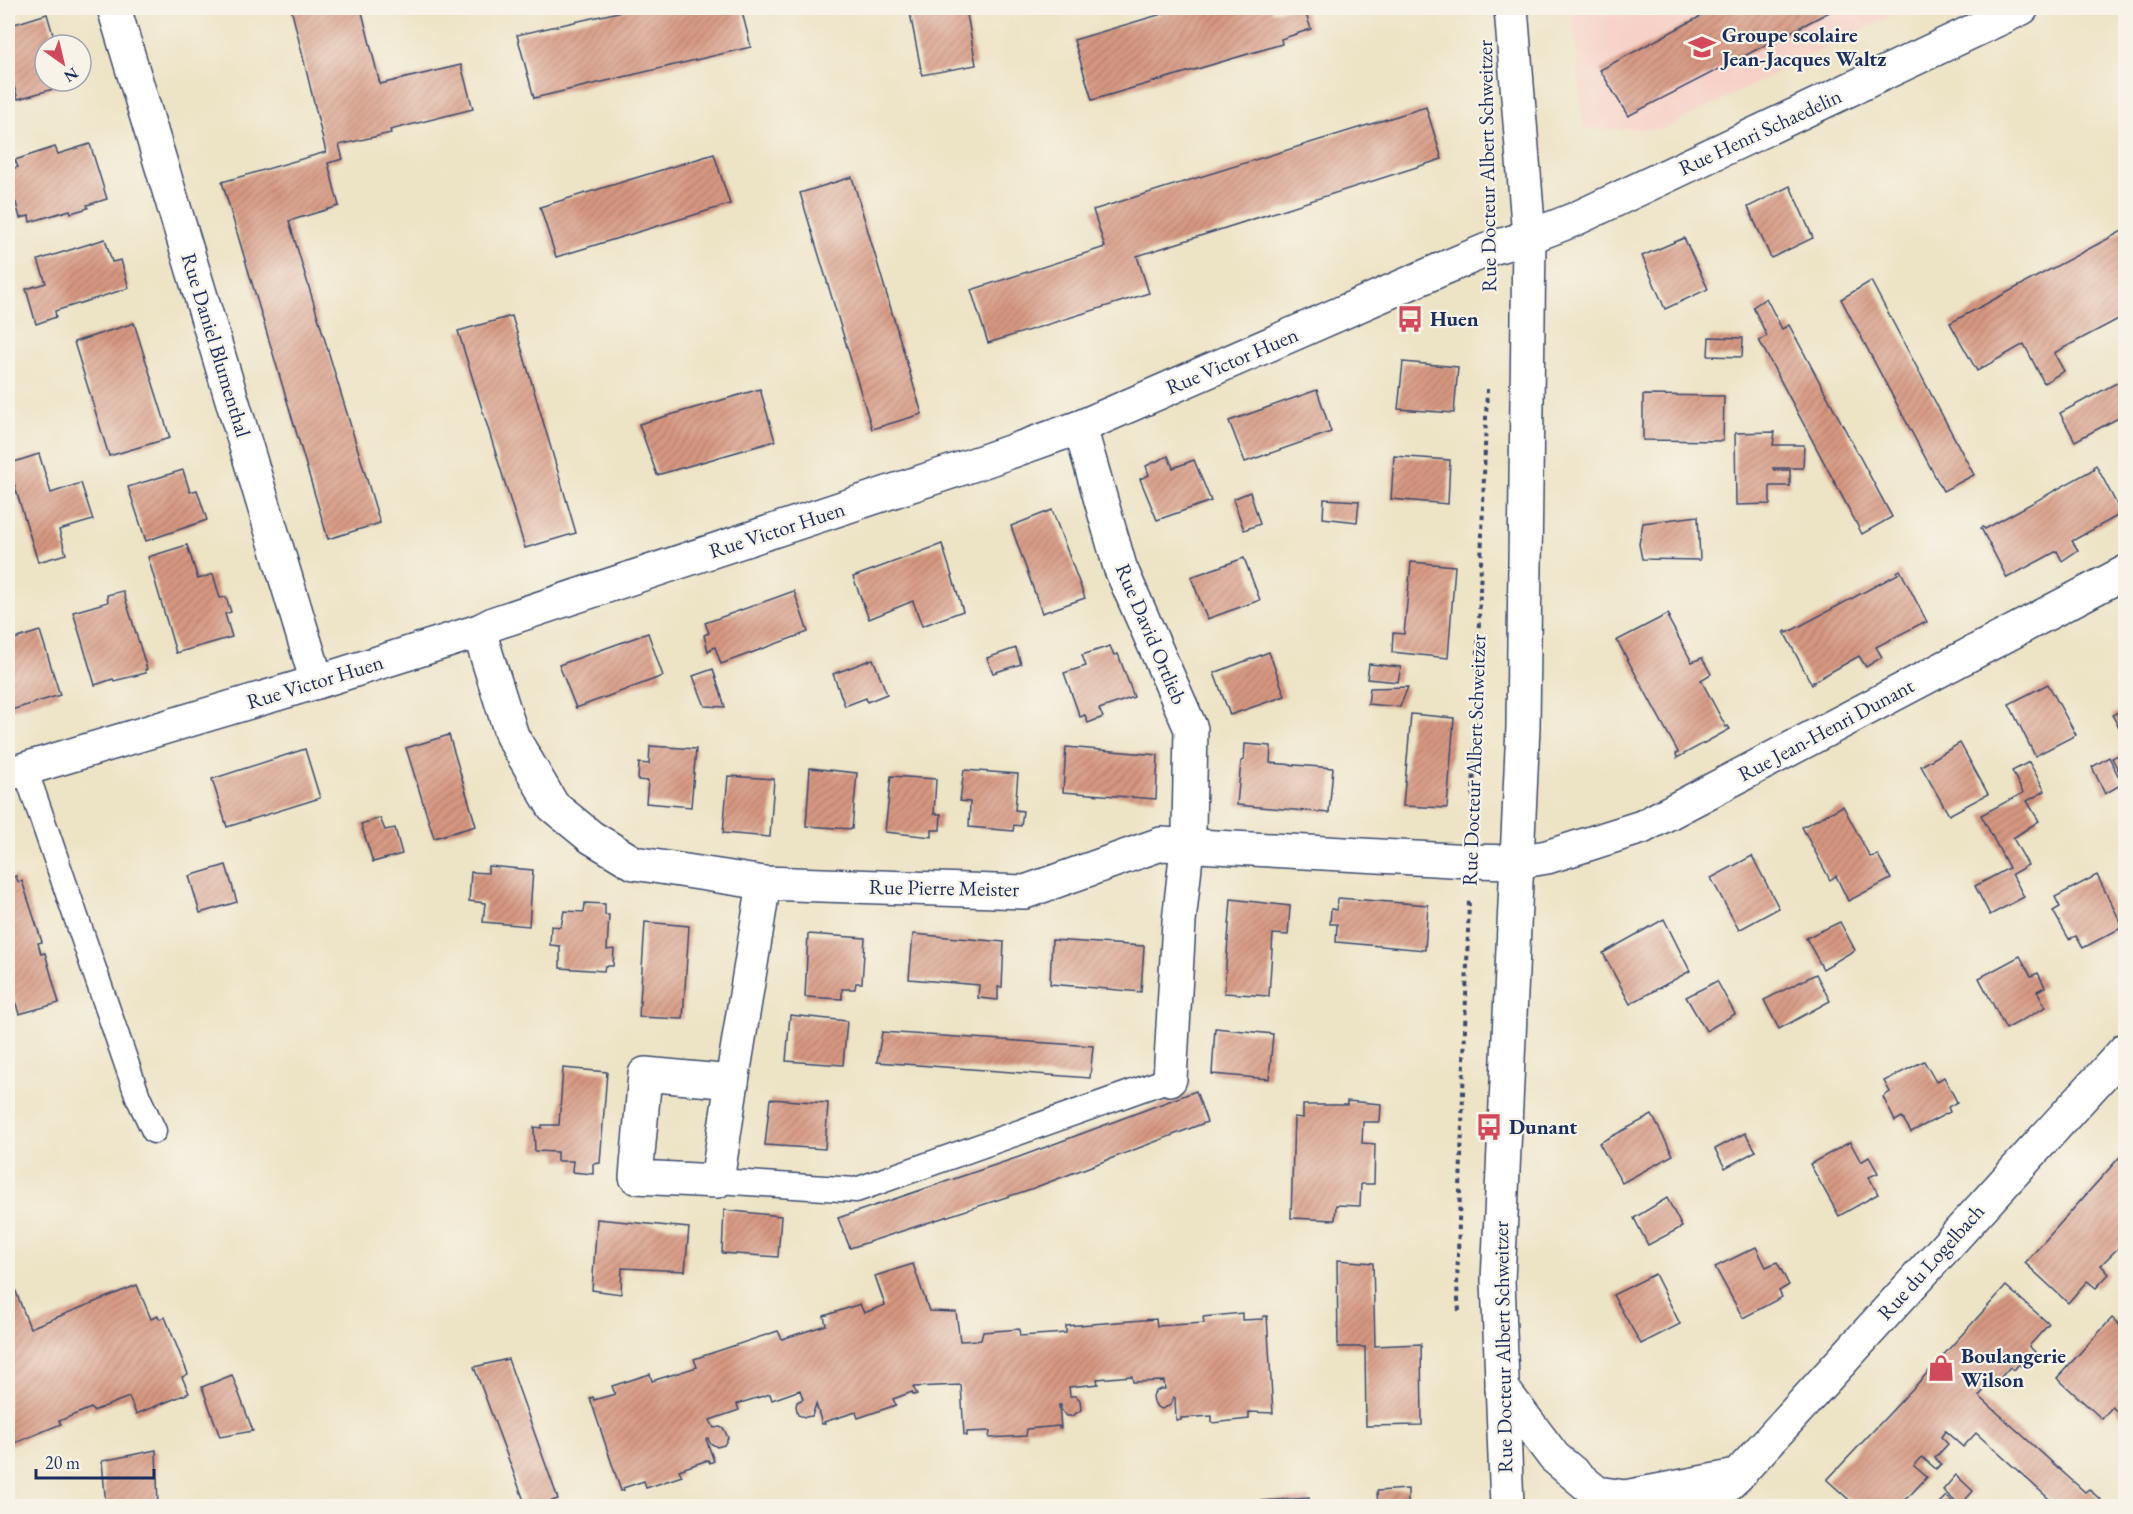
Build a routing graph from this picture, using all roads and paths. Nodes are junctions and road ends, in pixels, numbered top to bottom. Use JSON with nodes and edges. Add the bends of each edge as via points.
{"nodes":[{"id":1,"x":114,"y":8,"type":"edge"},
{"id":2,"x":1511,"y":8,"type":"edge"},
{"id":3,"x":2022,"y":8,"type":"edge"},
{"id":4,"x":1529,"y":237,"type":"junction"},
{"id":5,"x":1487,"y":378,"type":"dead end"},
{"id":6,"x":1080,"y":427,"type":"junction"},
{"id":7,"x":2126,"y":572,"type":"edge"},
{"id":8,"x":479,"y":631,"type":"junction"},
{"id":9,"x":317,"y":682,"type":"junction"},
{"id":10,"x":16,"y":772,"type":"edge"},
{"id":11,"x":1187,"y":845,"type":"junction"},
{"id":12,"x":1470,"y":861,"type":"junction"},
{"id":13,"x":1517,"y":862,"type":"junction"},
{"id":14,"x":764,"y":883,"type":"junction"},
{"id":15,"x":2126,"y":1049,"type":"edge"},
{"id":16,"x":1170,"y":1079,"type":"joint"},
{"id":17,"x":732,"y":1082,"type":"junction"},
{"id":18,"x":154,"y":1131,"type":"dead end"},
{"id":19,"x":717,"y":1181,"type":"junction"},
{"id":20,"x":1459,"y":1311,"type":"dead end"},
{"id":21,"x":1502,"y":1388,"type":"junction"},
{"id":22,"x":1737,"y":1476,"type":"junction"},
{"id":23,"x":1507,"y":1506,"type":"edge"},
{"id":24,"x":1706,"y":1506,"type":"edge"}],
"edges":[{"from":1,"to":9,"type":"street","name":"Rue Daniel Blumenthal"},
{"from":2,"to":4,"type":"street","name":"Rue Docteur Albert Schweitzer"},
{"from":3,"to":4,"type":"street","name":"Rue Henri Schaedelin","via":[[1560,226]]},
{"from":4,"to":6,"type":"street","name":"Rue Victor Huen","via":[[1442,269]]},
{"from":4,"to":13,"type":"street","name":"Rue Docteur Albert Schweitzer","via":[[1523,726]]},
{"from":5,"to":12,"type":"path","name":"Rue Docteur Albert Schweitzer"},
{"from":6,"to":8,"type":"street","name":"Rue Victor Huen"},
{"from":6,"to":11,"type":"street","name":"Rue David Ortlieb","via":[[1120,567],[1191,729]]},
{"from":7,"to":13,"type":"street","name":"Rue Jean-Henri Dunant","via":[[1642,827]]},
{"from":8,"to":9,"type":"street","name":"Rue Victor Huen"},
{"from":8,"to":14,"type":"street","name":"Rue Pierre Meister","via":[[512,736],[553,806],[591,837],[634,863]]},
{"from":9,"to":10,"type":"street","name":"Rue Victor Huen"},
{"from":10,"to":18,"type":"lane"},
{"from":11,"to":12,"type":"street","name":"Rue Pierre Meister"},
{"from":11,"to":14,"type":"street","name":"Rue Pierre Meister","via":[[1161,844],[1025,892]]},
{"from":11,"to":16,"type":"street"},
{"from":12,"to":13,"type":"street","name":"Rue Pierre Meister"},
{"from":12,"to":20,"type":"path","name":"Rue Docteur Albert Schweitzer"},
{"from":13,"to":21,"type":"street","name":"Rue Docteur Albert Schweitzer","via":[[1498,1281]]},
{"from":14,"to":17,"type":"street"},
{"from":15,"to":22,"type":"street","name":"Rue du Logelbach"},
{"from":16,"to":19,"type":"lane","via":[[856,1190]]},
{"from":17,"to":19,"type":"street"},
{"from":17,"to":19,"type":"street","via":[[645,1074],[636,1177]]},
{"from":21,"to":22,"type":"street","via":[[1554,1457],[1597,1493],[1625,1497]]},
{"from":21,"to":23,"type":"street","name":"Rue Docteur Albert Schweitzer"},
{"from":22,"to":24,"type":"street","name":"Rue du Logelbach"}]}
